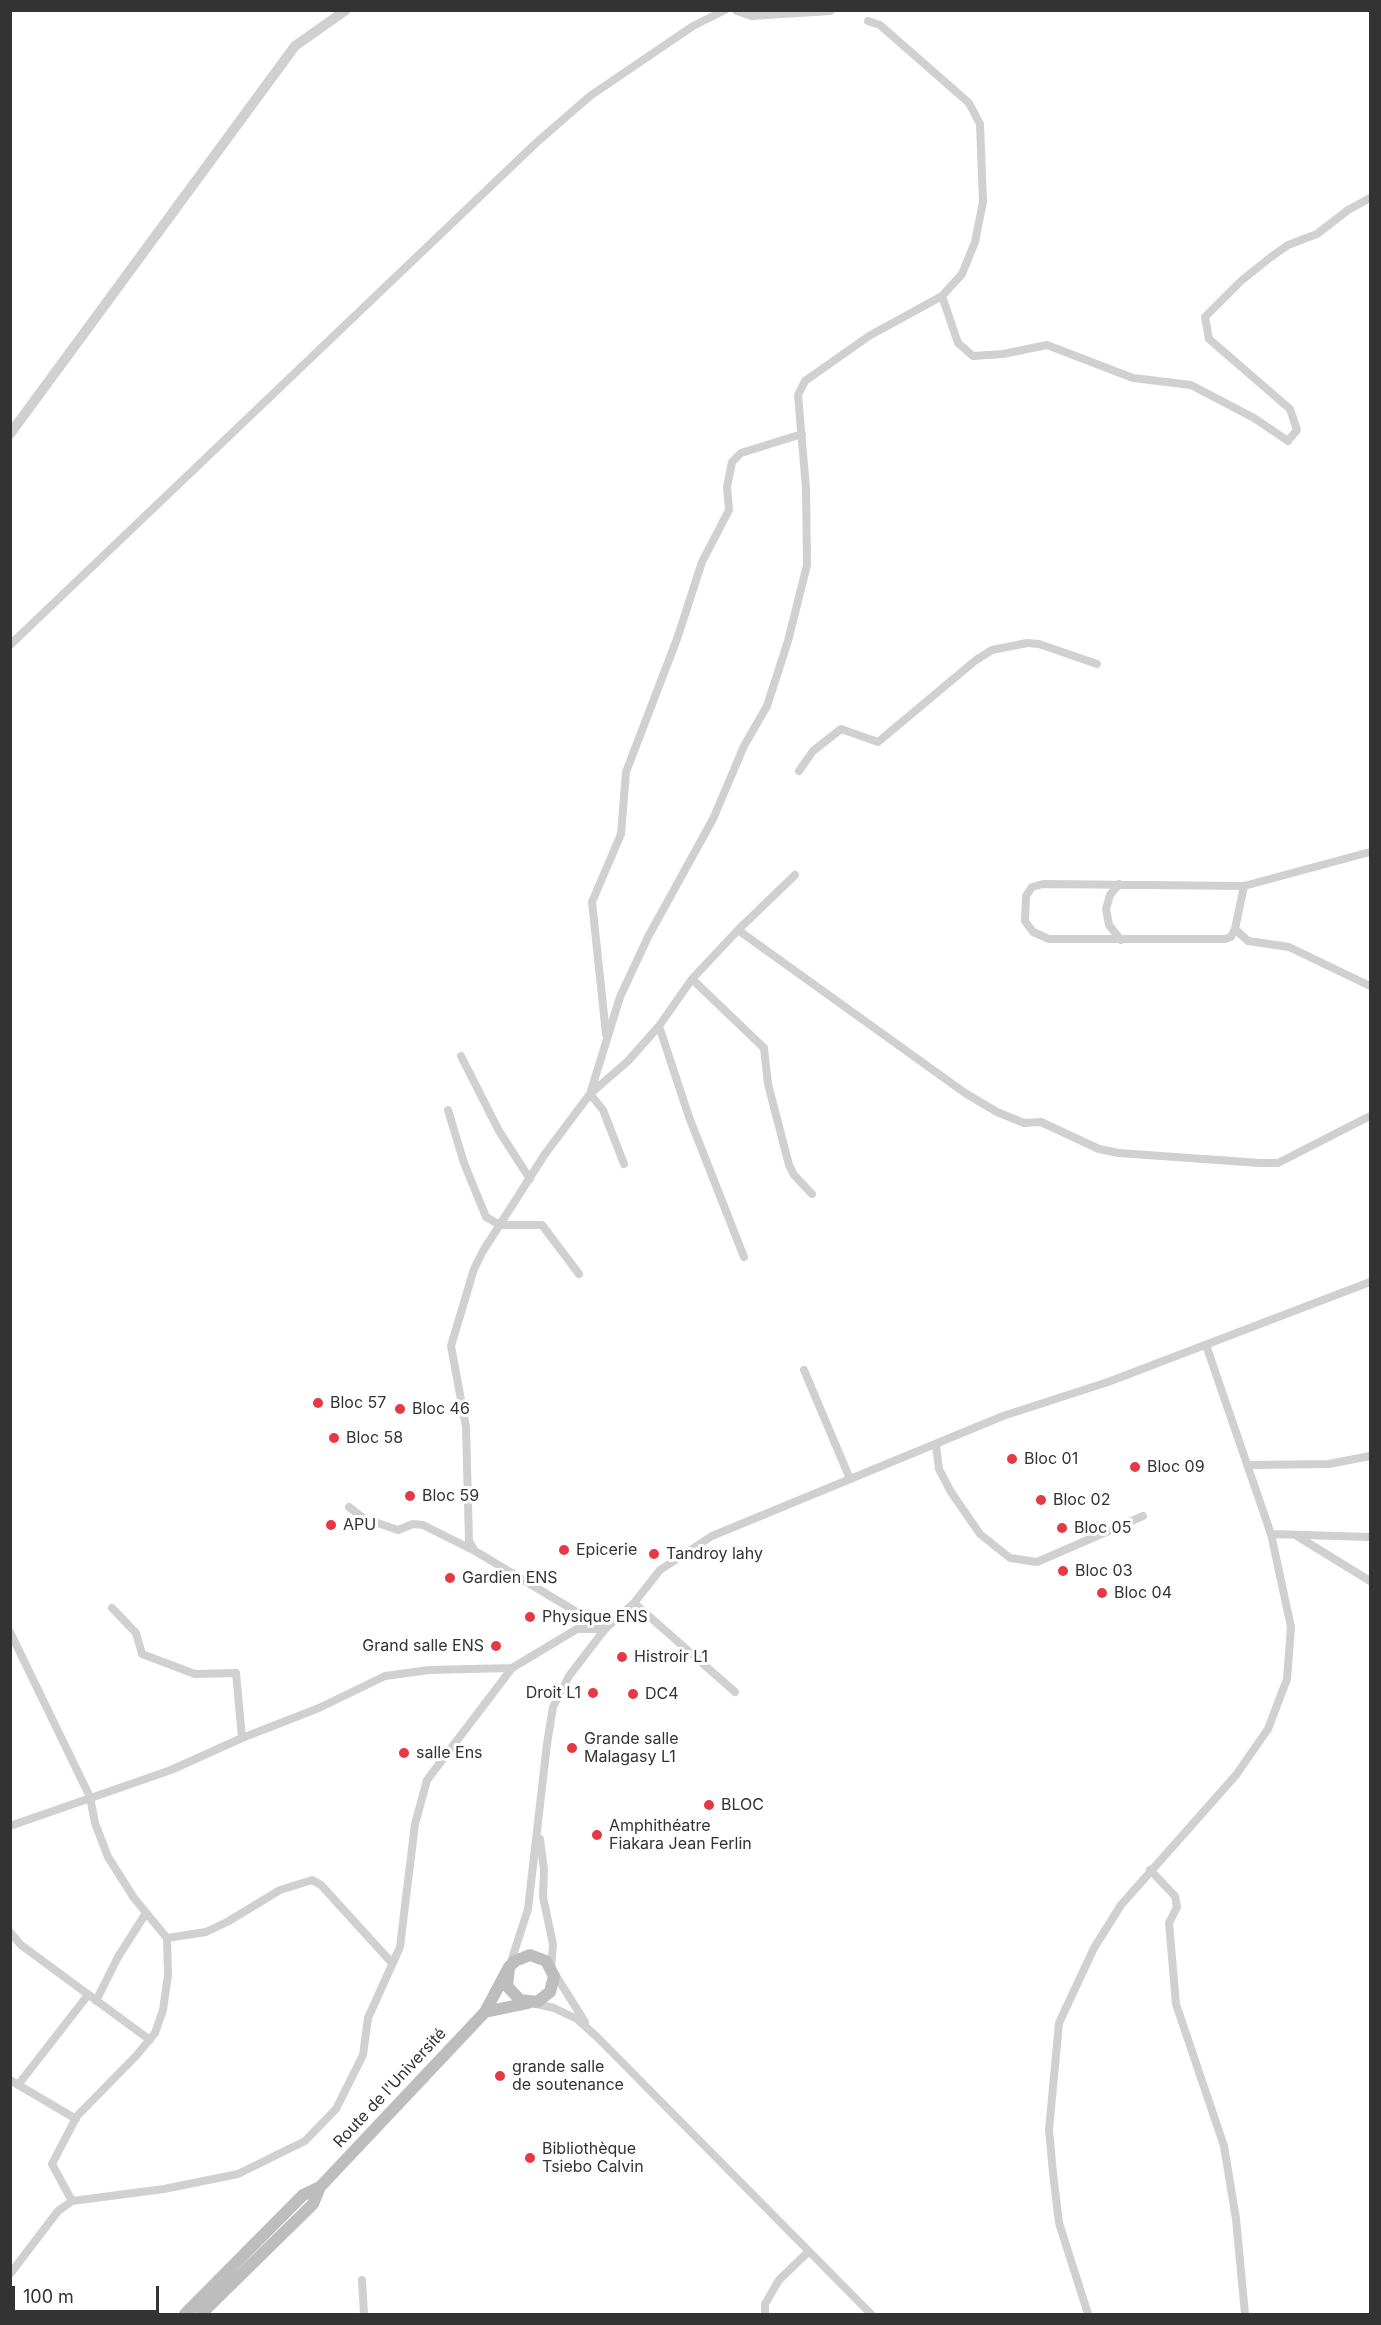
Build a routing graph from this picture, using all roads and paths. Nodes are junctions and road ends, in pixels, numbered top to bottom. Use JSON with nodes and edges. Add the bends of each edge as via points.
{"nodes":[{"id":1,"x":346,"y":10,"type":"edge"},
{"id":2,"x":725,"y":10,"type":"edge"},
{"id":3,"x":737,"y":10,"type":"edge"},
{"id":4,"x":830,"y":10,"type":"edge"},
{"id":5,"x":868,"y":21,"type":"dead end"},
{"id":6,"x":1371,"y":198,"type":"edge"},
{"id":7,"x":942,"y":296,"type":"junction"},
{"id":8,"x":10,"y":434,"type":"edge"},
{"id":9,"x":802,"y":434,"type":"junction"},
{"id":10,"x":10,"y":645,"type":"edge"},
{"id":11,"x":1096,"y":664,"type":"dead end"},
{"id":12,"x":800,"y":771,"type":"dead end"},
{"id":13,"x":1371,"y":852,"type":"edge"},
{"id":14,"x":795,"y":875,"type":"dead end"},
{"id":15,"x":1119,"y":884,"type":"junction"},
{"id":16,"x":1244,"y":886,"type":"junction"},
{"id":17,"x":1235,"y":929,"type":"junction"},
{"id":18,"x":738,"y":930,"type":"junction"},
{"id":19,"x":1121,"y":940,"type":"junction"},
{"id":20,"x":692,"y":979,"type":"junction"},
{"id":21,"x":1371,"y":986,"type":"edge"},
{"id":22,"x":660,"y":1026,"type":"junction"},
{"id":23,"x":606,"y":1037,"type":"junction"},
{"id":24,"x":461,"y":1056,"type":"dead end"},
{"id":25,"x":590,"y":1094,"type":"junction"},
{"id":26,"x":448,"y":1110,"type":"dead end"},
{"id":27,"x":1371,"y":1116,"type":"edge"},
{"id":28,"x":624,"y":1164,"type":"dead end"},
{"id":29,"x":530,"y":1179,"type":"junction"},
{"id":30,"x":812,"y":1194,"type":"dead end"},
{"id":31,"x":500,"y":1225,"type":"junction"},
{"id":32,"x":744,"y":1257,"type":"dead end"},
{"id":33,"x":579,"y":1274,"type":"dead end"},
{"id":34,"x":1371,"y":1282,"type":"edge"},
{"id":35,"x":1206,"y":1345,"type":"junction"},
{"id":36,"x":804,"y":1370,"type":"dead end"},
{"id":37,"x":936,"y":1446,"type":"junction"},
{"id":38,"x":1371,"y":1456,"type":"edge"},
{"id":39,"x":1250,"y":1465,"type":"junction"},
{"id":40,"x":850,"y":1479,"type":"junction"},
{"id":41,"x":349,"y":1507,"type":"dead end"},
{"id":42,"x":1143,"y":1516,"type":"dead end"},
{"id":43,"x":1271,"y":1534,"type":"junction"},
{"id":44,"x":1296,"y":1535,"type":"junction"},
{"id":45,"x":1371,"y":1537,"type":"edge"},
{"id":46,"x":475,"y":1551,"type":"junction"},
{"id":47,"x":1371,"y":1581,"type":"edge"},
{"id":48,"x":634,"y":1603,"type":"junction"},
{"id":49,"x":112,"y":1608,"type":"dead end"},
{"id":50,"x":605,"y":1629,"type":"junction"},
{"id":51,"x":10,"y":1632,"type":"edge"},
{"id":52,"x":512,"y":1668,"type":"junction"},
{"id":53,"x":735,"y":1692,"type":"dead end"},
{"id":54,"x":242,"y":1738,"type":"junction"},
{"id":55,"x":90,"y":1797,"type":"junction"},
{"id":56,"x":538,"y":1825,"type":"junction"},
{"id":57,"x":10,"y":1826,"type":"edge"},
{"id":58,"x":1150,"y":1870,"type":"junction"},
{"id":59,"x":146,"y":1913,"type":"junction"},
{"id":60,"x":10,"y":1932,"type":"edge"},
{"id":61,"x":167,"y":1938,"type":"junction"},
{"id":62,"x":392,"y":1963,"type":"junction"},
{"id":63,"x":509,"y":1967,"type":"junction"},
{"id":64,"x":551,"y":1968,"type":"junction"},
{"id":65,"x":88,"y":1995,"type":"junction"},
{"id":66,"x":96,"y":2001,"type":"junction"},
{"id":67,"x":529,"y":2003,"type":"junction"},
{"id":68,"x":485,"y":2012,"type":"junction"},
{"id":69,"x":596,"y":2036,"type":"junction"},
{"id":70,"x":150,"y":2040,"type":"junction"},
{"id":71,"x":14,"y":2082,"type":"edge"},
{"id":72,"x":76,"y":2119,"type":"junction"},
{"id":73,"x":320,"y":2187,"type":"junction"},
{"id":74,"x":72,"y":2201,"type":"junction"},
{"id":75,"x":807,"y":2252,"type":"junction"},
{"id":76,"x":10,"y":2274,"type":"edge"},
{"id":77,"x":362,"y":2280,"type":"dead end"},
{"id":78,"x":185,"y":2314,"type":"edge"},
{"id":79,"x":201,"y":2314,"type":"edge"},
{"id":80,"x":364,"y":2314,"type":"edge"},
{"id":81,"x":765,"y":2314,"type":"edge"},
{"id":82,"x":871,"y":2314,"type":"edge"},
{"id":83,"x":1088,"y":2314,"type":"edge"},
{"id":84,"x":1245,"y":2314,"type":"edge"}],
"edges":[{"from":1,"to":8,"type":"street","via":[[295,46]]},
{"from":2,"to":10,"type":"street","via":[[693,26],[590,96],[536,143]]},
{"from":3,"to":4,"type":"street","via":[[752,15]]},
{"from":5,"to":7,"type":"street","via":[[880,25],[969,103],[980,124],[983,201],[975,242],[962,274]]},
{"from":6,"to":7,"type":"street","via":[[1317,234],[1288,245],[1241,281],[1205,317],[1209,339],[1290,409],[1297,430],[1288,441],[1191,385],[1133,378],[1047,345],[973,356],[958,344]]},
{"from":7,"to":9,"type":"street","via":[[869,336],[805,381],[798,395]]},
{"from":9,"to":23,"type":"street","via":[[806,575],[771,695],[713,819],[648,937]]},
{"from":9,"to":23,"type":"street","via":[[741,453],[732,462],[727,487],[729,510],[702,562],[626,772],[621,834],[592,902]]},
{"from":11,"to":12,"type":"street","via":[[1039,644],[992,650],[878,742],[841,729],[813,751]]},
{"from":13,"to":16,"type":"street"},
{"from":14,"to":18,"type":"street"},
{"from":15,"to":16,"type":"street"},
{"from":15,"to":19,"type":"street","via":[[1106,909],[1109,925]]},
{"from":15,"to":19,"type":"street","via":[[1058,882],[1032,887],[1026,896],[1025,921],[1033,932],[1049,939]]},
{"from":16,"to":17,"type":"street"},
{"from":17,"to":19,"type":"street","via":[[1232,937],[1216,940]]},
{"from":17,"to":21,"type":"street","via":[[1248,941],[1289,946]]},
{"from":18,"to":20,"type":"street"},
{"from":18,"to":27,"type":"street","via":[[965,1093],[1024,1123],[1041,1122],[1099,1149],[1278,1163]]},
{"from":20,"to":22,"type":"street"},
{"from":20,"to":30,"type":"street","via":[[764,1048],[768,1084],[789,1165]]},
{"from":22,"to":25,"type":"street"},
{"from":22,"to":32,"type":"street","via":[[689,1117]]},
{"from":23,"to":25,"type":"street"},
{"from":24,"to":29,"type":"street","via":[[499,1131]]},
{"from":25,"to":28,"type":"street","via":[[603,1110]]},
{"from":25,"to":29,"type":"street"},
{"from":26,"to":31,"type":"street","via":[[486,1218]]},
{"from":29,"to":31,"type":"street"},
{"from":31,"to":33,"type":"street","via":[[542,1225]]},
{"from":31,"to":46,"type":"street","via":[[474,1269],[451,1346],[466,1428],[469,1540]]},
{"from":34,"to":35,"type":"street"},
{"from":35,"to":37,"type":"street","via":[[1003,1416]]},
{"from":35,"to":39,"type":"street"},
{"from":36,"to":40,"type":"street"},
{"from":37,"to":40,"type":"street"},
{"from":37,"to":42,"type":"street","via":[[939,1469],[951,1492],[980,1534],[1010,1558],[1037,1562]]},
{"from":38,"to":39,"type":"street","via":[[1329,1464]]},
{"from":39,"to":43,"type":"street"},
{"from":40,"to":48,"type":"street","via":[[712,1536],[660,1570]]},
{"from":41,"to":46,"type":"street","via":[[363,1518],[398,1530],[413,1524],[423,1526]]},
{"from":43,"to":44,"type":"street"},
{"from":43,"to":58,"type":"street","via":[[1291,1628],[1287,1679],[1268,1729],[1236,1775]]},
{"from":44,"to":45,"type":"street"},
{"from":44,"to":47,"type":"street"},
{"from":46,"to":50,"type":"street"},
{"from":48,"to":50,"type":"street"},
{"from":48,"to":53,"type":"street"},
{"from":49,"to":54,"type":"street","via":[[136,1633],[142,1654],[195,1674],[236,1673]]},
{"from":50,"to":52,"type":"street","via":[[576,1629]]},
{"from":50,"to":56,"type":"street","via":[[569,1676],[553,1707]]},
{"from":51,"to":55,"type":"street"},
{"from":52,"to":54,"type":"street","via":[[429,1670],[385,1676],[320,1708]]},
{"from":52,"to":62,"type":"street","via":[[427,1780],[415,1824],[400,1947]]},
{"from":54,"to":55,"type":"street","via":[[171,1770]]},
{"from":55,"to":57,"type":"street"},
{"from":55,"to":59,"type":"street","via":[[108,1857]]},
{"from":56,"to":63,"type":"street","via":[[528,1909]]},
{"from":56,"to":64,"type":"street","via":[[543,1897],[553,1944]]},
{"from":58,"to":83,"type":"street","via":[[1121,1905],[1094,1948],[1059,2023],[1049,2130],[1053,2173],[1059,2223]]},
{"from":58,"to":84,"type":"street","via":[[1175,1896],[1177,1908],[1169,1923],[1176,2004],[1224,2146]]},
{"from":59,"to":61,"type":"street"},
{"from":59,"to":66,"type":"street"},
{"from":60,"to":65,"type":"street","via":[[21,1945]]},
{"from":61,"to":62,"type":"street","via":[[206,1932],[280,1890],[312,1880],[321,1885]]},
{"from":61,"to":70,"type":"street","via":[[168,1975],[163,2010]]},
{"from":62,"to":74,"type":"street","via":[[368,2018],[363,2055],[336,2109],[305,2141],[238,2174]]},
{"from":63,"to":64,"type":"main road","via":[[530,1955],[546,1961]]},
{"from":63,"to":67,"type":"main road","via":[[506,1976],[512,1994]]},
{"from":63,"to":68,"type":"main road","name":"Route de l'Université"},
{"from":64,"to":67,"type":"main road","via":[[554,1976],[550,1992]]},
{"from":64,"to":69,"type":"street"},
{"from":65,"to":66,"type":"street"},
{"from":65,"to":71,"type":"street"},
{"from":66,"to":70,"type":"street"},
{"from":67,"to":68,"type":"main road"},
{"from":67,"to":69,"type":"street","via":[[554,2008]]},
{"from":68,"to":73,"type":"main road","name":"Route de l'Université"},
{"from":69,"to":75,"type":"street"},
{"from":70,"to":72,"type":"street"},
{"from":71,"to":72,"type":"street"},
{"from":72,"to":74,"type":"street","via":[[52,2164]]},
{"from":73,"to":78,"type":"main road","name":"Route de l'Université","via":[[303,2195]]},
{"from":73,"to":79,"type":"main road","name":"Route de l'Université","via":[[313,2204]]},
{"from":74,"to":76,"type":"street","via":[[58,2211]]},
{"from":75,"to":81,"type":"street","via":[[779,2280],[765,2304]]},
{"from":75,"to":82,"type":"street"},
{"from":77,"to":80,"type":"street"}]}
